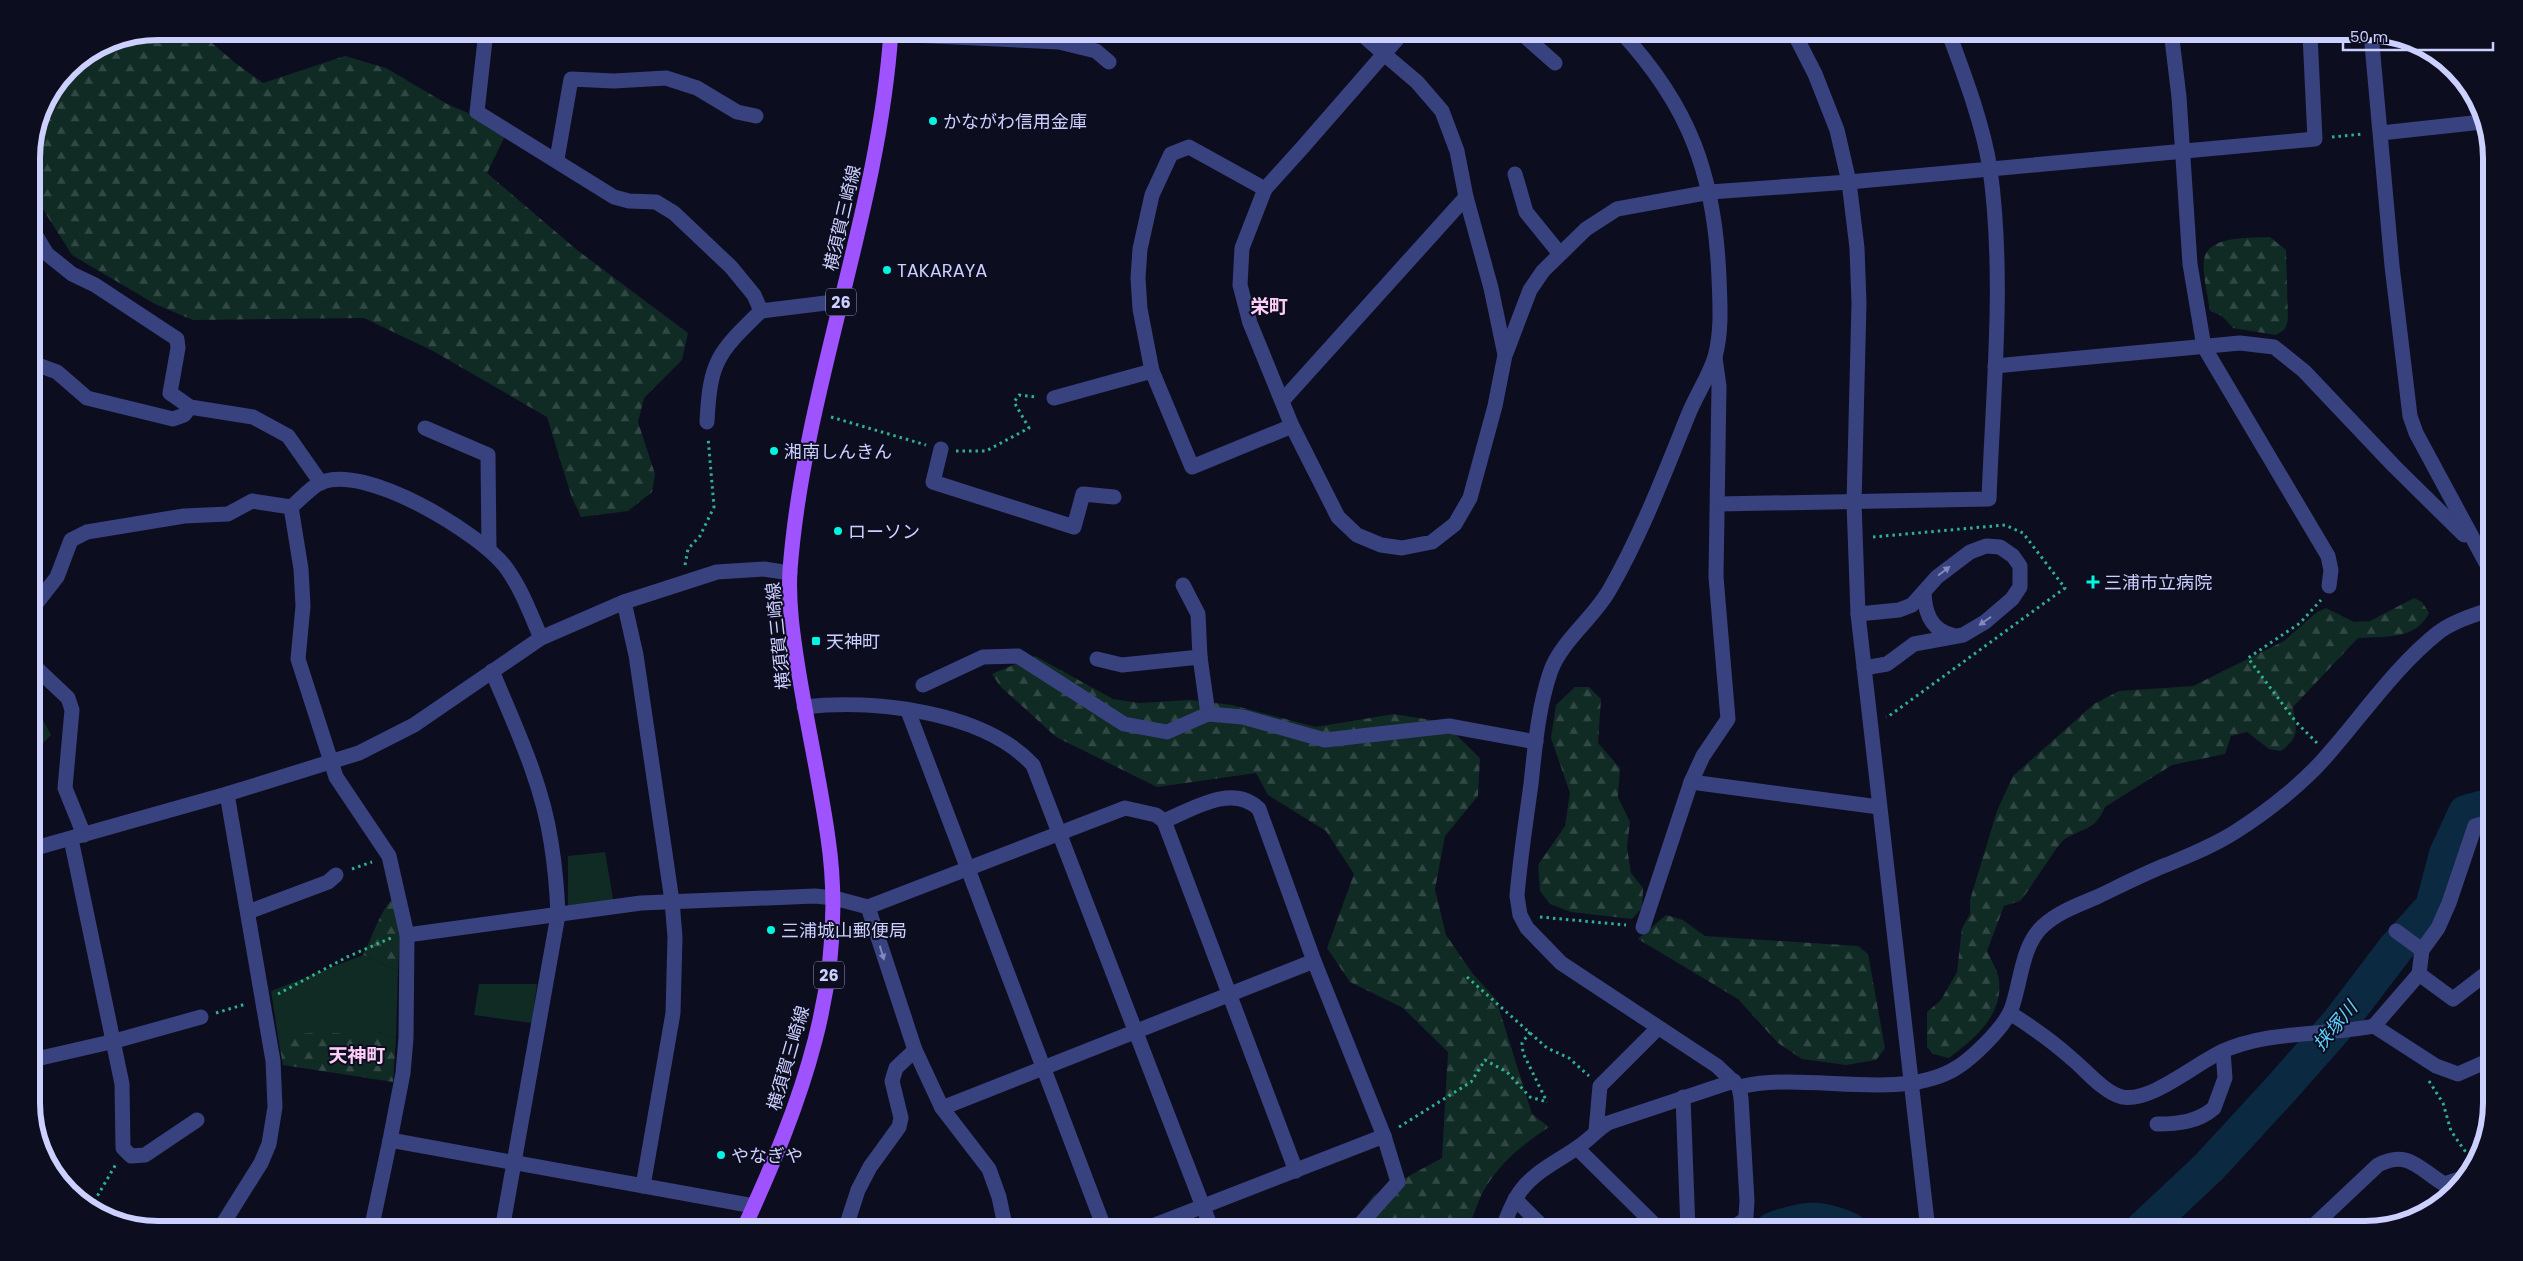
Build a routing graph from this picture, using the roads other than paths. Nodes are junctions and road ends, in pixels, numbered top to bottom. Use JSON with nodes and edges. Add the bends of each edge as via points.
{"nodes":[{"id":1,"x":485,"y":40,"type":"edge"},
{"id":2,"x":890,"y":40,"type":"edge"},
{"id":3,"x":1022,"y":40,"type":"edge"},
{"id":4,"x":1368,"y":40,"type":"edge"},
{"id":5,"x":1396,"y":40,"type":"edge"},
{"id":6,"x":1530,"y":40,"type":"edge"},
{"id":7,"x":1628,"y":40,"type":"edge"},
{"id":8,"x":1797,"y":40,"type":"edge"},
{"id":9,"x":1951,"y":40,"type":"edge"},
{"id":10,"x":2172,"y":40,"type":"edge"},
{"id":11,"x":2310,"y":40,"type":"edge"},
{"id":12,"x":2373,"y":40,"type":"edge"},
{"id":13,"x":1384,"y":54,"type":"junction"},
{"id":14,"x":1109,"y":62,"type":"dead end"},
{"id":15,"x":1555,"y":64,"type":"dead end"},
{"id":16,"x":756,"y":116,"type":"dead end"},
{"id":17,"x":2478,"y":122,"type":"edge"},
{"id":18,"x":2381,"y":133,"type":"junction"},
{"id":19,"x":2183,"y":150,"type":"junction"},
{"id":20,"x":557,"y":159,"type":"junction"},
{"id":21,"x":1990,"y":168,"type":"junction"},
{"id":22,"x":1516,"y":174,"type":"dead end"},
{"id":23,"x":1850,"y":182,"type":"junction"},
{"id":24,"x":1265,"y":189,"type":"junction"},
{"id":25,"x":1710,"y":192,"type":"junction"},
{"id":26,"x":1466,"y":197,"type":"junction"},
{"id":27,"x":40,"y":242,"type":"edge"},
{"id":28,"x":1560,"y":254,"type":"junction"},
{"id":29,"x":842,"y":301,"type":"junction"},
{"id":30,"x":761,"y":311,"type":"junction"},
{"id":31,"x":2204,"y":348,"type":"junction"},
{"id":32,"x":1505,"y":355,"type":"junction"},
{"id":33,"x":1715,"y":358,"type":"junction"},
{"id":34,"x":40,"y":366,"type":"edge"},
{"id":35,"x":1995,"y":366,"type":"junction"},
{"id":36,"x":1152,"y":371,"type":"junction"},
{"id":37,"x":1054,"y":398,"type":"road end"},
{"id":38,"x":1283,"y":400,"type":"junction"},
{"id":39,"x":190,"y":407,"type":"junction"},
{"id":40,"x":707,"y":422,"type":"road end"},
{"id":41,"x":1292,"y":426,"type":"junction"},
{"id":42,"x":425,"y":428,"type":"dead end"},
{"id":43,"x":941,"y":449,"type":"road end"},
{"id":44,"x":321,"y":483,"type":"junction"},
{"id":45,"x":1114,"y":497,"type":"dead end"},
{"id":46,"x":1854,"y":503,"type":"junction"},
{"id":47,"x":1718,"y":504,"type":"junction"},
{"id":48,"x":291,"y":508,"type":"junction"},
{"id":49,"x":2475,"y":546,"type":"junction"},
{"id":50,"x":489,"y":550,"type":"junction"},
{"id":51,"x":2483,"y":559,"type":"edge"},
{"id":52,"x":790,"y":573,"type":"junction"},
{"id":53,"x":1183,"y":585,"type":"dead end"},
{"id":54,"x":2329,"y":586,"type":"road end"},
{"id":55,"x":1924,"y":593,"type":"junction"},
{"id":56,"x":40,"y":599,"type":"edge"},
{"id":57,"x":624,"y":602,"type":"junction"},
{"id":58,"x":2483,"y":613,"type":"edge"},
{"id":59,"x":1858,"y":614,"type":"junction"},
{"id":60,"x":1952,"y":635,"type":"junction"},
{"id":61,"x":541,"y":638,"type":"junction"},
{"id":62,"x":1200,"y":657,"type":"junction"},
{"id":63,"x":1097,"y":659,"type":"dead end"},
{"id":64,"x":1864,"y":668,"type":"junction"},
{"id":65,"x":492,"y":671,"type":"junction"},
{"id":66,"x":40,"y":672,"type":"edge"},
{"id":67,"x":923,"y":685,"type":"dead end"},
{"id":68,"x":804,"y":707,"type":"junction"},
{"id":69,"x":908,"y":711,"type":"junction"},
{"id":70,"x":1208,"y":714,"type":"junction"},
{"id":71,"x":1536,"y":742,"type":"junction"},
{"id":72,"x":331,"y":764,"type":"junction"},
{"id":73,"x":1691,"y":782,"type":"junction"},
{"id":74,"x":228,"y":794,"type":"junction"},
{"id":75,"x":1879,"y":808,"type":"junction"},
{"id":76,"x":1164,"y":821,"type":"junction"},
{"id":77,"x":2483,"y":824,"type":"edge"},
{"id":78,"x":1059,"y":833,"type":"junction"},
{"id":79,"x":77,"y":837,"type":"junction"},
{"id":80,"x":40,"y":847,"type":"edge"},
{"id":81,"x":968,"y":868,"type":"junction"},
{"id":82,"x":336,"y":875,"type":"road end"},
{"id":83,"x":834,"y":898,"type":"junction"},
{"id":84,"x":672,"y":901,"type":"junction"},
{"id":85,"x":868,"y":907,"type":"junction"},
{"id":86,"x":248,"y":912,"type":"junction"},
{"id":87,"x":558,"y":915,"type":"junction"},
{"id":88,"x":1643,"y":927,"type":"road end"},
{"id":89,"x":2396,"y":931,"type":"dead end"},
{"id":90,"x":407,"y":933,"type":"junction"},
{"id":91,"x":2416,"y":946,"type":"junction"},
{"id":92,"x":1314,"y":961,"type":"junction"},
{"id":93,"x":2419,"y":974,"type":"junction"},
{"id":94,"x":2483,"y":976,"type":"edge"},
{"id":95,"x":1229,"y":994,"type":"junction"},
{"id":96,"x":2010,"y":1013,"type":"junction"},
{"id":97,"x":201,"y":1017,"type":"road end"},
{"id":98,"x":2374,"y":1026,"type":"junction"},
{"id":99,"x":1658,"y":1028,"type":"junction"},
{"id":100,"x":1136,"y":1032,"type":"junction"},
{"id":101,"x":114,"y":1041,"type":"junction"},
{"id":102,"x":914,"y":1050,"type":"junction"},
{"id":103,"x":2223,"y":1051,"type":"junction"},
{"id":104,"x":40,"y":1058,"type":"edge"},
{"id":105,"x":2483,"y":1063,"type":"edge"},
{"id":106,"x":1043,"y":1068,"type":"junction"},
{"id":107,"x":1736,"y":1084,"type":"junction"},
{"id":108,"x":1682,"y":1097,"type":"junction"},
{"id":109,"x":942,"y":1108,"type":"junction"},
{"id":110,"x":197,"y":1120,"type":"dead end"},
{"id":111,"x":2157,"y":1124,"type":"dead end"},
{"id":112,"x":1596,"y":1131,"type":"junction"},
{"id":113,"x":1384,"y":1136,"type":"junction"},
{"id":114,"x":390,"y":1140,"type":"junction"},
{"id":115,"x":1577,"y":1148,"type":"junction"},
{"id":116,"x":514,"y":1164,"type":"junction"},
{"id":117,"x":1296,"y":1171,"type":"junction"},
{"id":118,"x":2454,"y":1181,"type":"edge"},
{"id":119,"x":642,"y":1186,"type":"junction"},
{"id":120,"x":1515,"y":1199,"type":"junction"},
{"id":121,"x":754,"y":1206,"type":"junction"},
{"id":122,"x":1203,"y":1206,"type":"junction"},
{"id":123,"x":230,"y":1221,"type":"edge"},
{"id":124,"x":373,"y":1221,"type":"edge"},
{"id":125,"x":504,"y":1221,"type":"edge"},
{"id":126,"x":747,"y":1221,"type":"edge"},
{"id":127,"x":849,"y":1221,"type":"edge"},
{"id":128,"x":1004,"y":1221,"type":"edge"},
{"id":129,"x":1102,"y":1221,"type":"edge"},
{"id":130,"x":1165,"y":1221,"type":"edge"},
{"id":131,"x":1209,"y":1221,"type":"edge"},
{"id":132,"x":1363,"y":1221,"type":"edge"},
{"id":133,"x":1506,"y":1221,"type":"edge"},
{"id":134,"x":1537,"y":1221,"type":"edge"},
{"id":135,"x":1651,"y":1221,"type":"edge"},
{"id":136,"x":1688,"y":1221,"type":"edge"},
{"id":137,"x":1746,"y":1221,"type":"edge"},
{"id":138,"x":1927,"y":1221,"type":"edge"},
{"id":139,"x":2319,"y":1221,"type":"edge"}],
"edges":[{"from":1,"to":20,"type":"street","via":[[477,112]]},
{"from":2,"to":29,"type":"main road","name":"横須賀三崎線","number":"26","via":[[875,160]]},
{"from":3,"to":14,"type":"street","via":[[1059,42],[1096,51]]},
{"from":4,"to":13,"type":"street"},
{"from":5,"to":13,"type":"street"},
{"from":6,"to":15,"type":"street"},
{"from":7,"to":25,"type":"street","via":[[1663,82],[1680,112],[1695,142]]},
{"from":8,"to":23,"type":"street","via":[[1828,104]]},
{"from":9,"to":21,"type":"street","via":[[1975,109]]},
{"from":10,"to":19,"type":"street"},
{"from":11,"to":19,"type":"street","via":[[2315,139]]},
{"from":12,"to":18,"type":"street"},
{"from":13,"to":24,"type":"street"},
{"from":13,"to":26,"type":"street","via":[[1417,82],[1442,110],[1457,151]]},
{"from":16,"to":20,"type":"street","via":[[737,112],[697,88],[666,78],[571,79]]},
{"from":17,"to":18,"type":"street"},
{"from":18,"to":49,"type":"street","via":[[2392,266],[2410,416]]},
{"from":19,"to":21,"type":"street"},
{"from":19,"to":31,"type":"street","via":[[2190,264]]},
{"from":20,"to":30,"type":"street","via":[[614,197],[656,202],[674,213],[731,267],[754,295]]},
{"from":21,"to":23,"type":"street"},
{"from":21,"to":35,"type":"street","via":[[1996,264]]},
{"from":22,"to":28,"type":"street","via":[[1526,212]]},
{"from":23,"to":25,"type":"street"},
{"from":23,"to":46,"type":"street","via":[[1859,275]]},
{"from":24,"to":36,"type":"street","via":[[1189,147],[1171,154],[1152,195],[1140,249],[1140,309]]},
{"from":24,"to":38,"type":"street","via":[[1242,248],[1240,285],[1250,324]]},
{"from":25,"to":28,"type":"street","via":[[1617,209],[1586,229]]},
{"from":25,"to":33,"type":"street","via":[[1718,252],[1720,315]]},
{"from":26,"to":32,"type":"street"},
{"from":26,"to":38,"type":"street"},
{"from":27,"to":39,"type":"street","via":[[47,254],[72,274],[95,285],[177,339],[170,393]]},
{"from":28,"to":32,"type":"street","via":[[1530,290]]},
{"from":29,"to":30,"type":"street"},
{"from":29,"to":52,"type":"main road","name":"横須賀三崎線","number":"26","via":[[798,501]]},
{"from":30,"to":40,"type":"street","via":[[727,344],[714,366],[708,392]]},
{"from":31,"to":35,"type":"street"},
{"from":31,"to":49,"type":"street","via":[[2240,343],[2274,347],[2304,371]]},
{"from":31,"to":54,"type":"street","via":[[2328,556],[2331,570]]},
{"from":32,"to":41,"type":"street","via":[[1470,498],[1455,524],[1432,542],[1402,548],[1381,545],[1357,535],[1338,516]]},
{"from":33,"to":47,"type":"street","via":[[1719,386]]},
{"from":33,"to":71,"type":"street","via":[[1610,590],[1591,618],[1563,649],[1551,671]]},
{"from":34,"to":39,"type":"street","via":[[57,372],[87,398],[174,419],[184,415]]},
{"from":35,"to":46,"type":"street","via":[[1989,499]]},
{"from":36,"to":37,"type":"street"},
{"from":36,"to":41,"type":"street","via":[[1192,467]]},
{"from":38,"to":41,"type":"street"},
{"from":39,"to":44,"type":"street","via":[[253,417],[288,436]]},
{"from":42,"to":50,"type":"street","via":[[488,455]]},
{"from":43,"to":45,"type":"street","via":[[933,482],[1074,528],[1083,494]]},
{"from":44,"to":48,"type":"street"},
{"from":44,"to":50,"type":"street","via":[[350,480],[376,486],[426,507]]},
{"from":46,"to":47,"type":"street"},
{"from":46,"to":59,"type":"street"},
{"from":47,"to":73,"type":"street","via":[[1716,577],[1728,719],[1703,756]]},
{"from":48,"to":56,"type":"street","via":[[252,501],[228,514],[184,516],[87,532],[71,540],[57,577]]},
{"from":48,"to":72,"type":"street","via":[[301,569],[303,606],[298,660]]},
{"from":49,"to":51,"type":"street"},
{"from":50,"to":61,"type":"street","via":[[516,583]]},
{"from":52,"to":57,"type":"street","via":[[764,569],[717,572]]},
{"from":52,"to":68,"type":"main road","name":"横須賀三崎線","number":"26","via":[[794,639]]},
{"from":53,"to":62,"type":"street","via":[[1198,614]]},
{"from":55,"to":59,"type":"street","via":[[1912,605],[1899,610]]},
{"from":55,"to":60,"type":"street","via":[[1926,614],[1944,633]]},
{"from":55,"to":60,"type":"street","one_way":true,"via":[[1970,552],[1986,546],[2000,547],[2020,566],[2020,587],[2012,599],[1986,622],[1963,635]]},
{"from":57,"to":61,"type":"street"},
{"from":57,"to":84,"type":"street","via":[[636,654]]},
{"from":58,"to":96,"type":"street","via":[[2440,632],[2366,708],[2329,754],[2236,832],[2202,851],[2166,864],[2057,915],[2041,928],[2026,955]]},
{"from":59,"to":64,"type":"street"},
{"from":60,"to":64,"type":"street","via":[[1914,644],[1887,664]]},
{"from":61,"to":65,"type":"street"},
{"from":62,"to":63,"type":"street","via":[[1122,665]]},
{"from":62,"to":70,"type":"street"},
{"from":64,"to":75,"type":"street"},
{"from":65,"to":72,"type":"street","via":[[414,725]]},
{"from":65,"to":87,"type":"street","via":[[519,734],[545,813],[555,869]]},
{"from":66,"to":79,"type":"street","via":[[68,698],[72,710],[65,788]]},
{"from":67,"to":70,"type":"street","via":[[983,657],[1018,656],[1124,724],[1167,732]]},
{"from":68,"to":69,"type":"street","via":[[836,703]]},
{"from":68,"to":83,"type":"main road","name":"横須賀三崎線","number":"26","via":[[828,838]]},
{"from":69,"to":78,"type":"street","via":[[926,712],[977,727],[1020,751],[1033,765]]},
{"from":69,"to":81,"type":"street"},
{"from":70,"to":71,"type":"street","via":[[1243,717],[1325,740],[1450,726]]},
{"from":71,"to":99,"type":"street","via":[[1517,896],[1520,915],[1561,964]]},
{"from":72,"to":74,"type":"street"},
{"from":72,"to":90,"type":"street","via":[[336,777],[389,856]]},
{"from":73,"to":75,"type":"street"},
{"from":73,"to":88,"type":"street"},
{"from":74,"to":79,"type":"street"},
{"from":74,"to":86,"type":"street"},
{"from":75,"to":138,"type":"street"},
{"from":76,"to":78,"type":"street","via":[[1156,815],[1125,808]]},
{"from":76,"to":92,"type":"street","via":[[1227,796],[1251,801],[1259,809]]},
{"from":76,"to":95,"type":"street"},
{"from":77,"to":91,"type":"street","via":[[2475,826],[2438,928]]},
{"from":78,"to":81,"type":"street"},
{"from":78,"to":100,"type":"street"},
{"from":79,"to":80,"type":"street"},
{"from":79,"to":101,"type":"street"},
{"from":81,"to":85,"type":"street"},
{"from":81,"to":106,"type":"street"},
{"from":82,"to":86,"type":"street","via":[[328,882]]},
{"from":83,"to":84,"type":"street","via":[[793,896]]},
{"from":83,"to":85,"type":"street"},
{"from":83,"to":121,"type":"main road","name":"横須賀三崎線","number":"26","via":[[830,969],[808,1068]]},
{"from":84,"to":87,"type":"street"},
{"from":84,"to":119,"type":"street","via":[[675,937],[673,1012]]},
{"from":85,"to":102,"type":"street","one_way":true},
{"from":86,"to":123,"type":"street","via":[[275,1083],[273,1125],[261,1163]]},
{"from":87,"to":90,"type":"street"},
{"from":87,"to":116,"type":"street"},
{"from":89,"to":91,"type":"street"},
{"from":90,"to":114,"type":"street","via":[[406,1038]]},
{"from":91,"to":93,"type":"street"},
{"from":92,"to":95,"type":"street"},
{"from":92,"to":113,"type":"street"},
{"from":93,"to":94,"type":"street","via":[[2453,999]]},
{"from":93,"to":98,"type":"street"},
{"from":95,"to":100,"type":"street"},
{"from":95,"to":117,"type":"street"},
{"from":96,"to":103,"type":"street","via":[[2044,1036],[2102,1085],[2121,1096],[2144,1096]]},
{"from":96,"to":107,"type":"street","via":[[1964,1063],[1936,1077],[1903,1083],[1799,1081]]},
{"from":97,"to":101,"type":"street"},
{"from":98,"to":103,"type":"street","via":[[2269,1039]]},
{"from":98,"to":105,"type":"street","via":[[2436,1066],[2458,1074]]},
{"from":99,"to":107,"type":"street","via":[[1717,1066]]},
{"from":99,"to":112,"type":"street","via":[[1600,1086]]},
{"from":100,"to":106,"type":"street"},
{"from":100,"to":122,"type":"street"},
{"from":101,"to":104,"type":"street"},
{"from":101,"to":110,"type":"street","via":[[122,1084],[124,1148],[132,1156],[145,1155]]},
{"from":102,"to":109,"type":"street"},
{"from":102,"to":127,"type":"street","via":[[896,1068],[892,1080],[900,1127],[870,1167],[858,1190]]},
{"from":103,"to":111,"type":"street","via":[[2225,1078],[2214,1108],[2177,1124]]},
{"from":106,"to":109,"type":"street"},
{"from":106,"to":129,"type":"street"},
{"from":107,"to":108,"type":"street"},
{"from":107,"to":137,"type":"street","via":[[1742,1098]]},
{"from":108,"to":112,"type":"street","via":[[1608,1123]]},
{"from":108,"to":136,"type":"street"},
{"from":109,"to":128,"type":"street","via":[[989,1169]]},
{"from":112,"to":115,"type":"street"},
{"from":113,"to":117,"type":"street"},
{"from":113,"to":132,"type":"street","via":[[1398,1182]]},
{"from":114,"to":116,"type":"street"},
{"from":114,"to":124,"type":"street"},
{"from":115,"to":120,"type":"street","via":[[1534,1176]]},
{"from":115,"to":135,"type":"street"},
{"from":116,"to":119,"type":"street"},
{"from":116,"to":125,"type":"street"},
{"from":117,"to":122,"type":"street"},
{"from":118,"to":139,"type":"street","via":[[2444,1184],[2412,1161],[2390,1158],[2378,1165]]},
{"from":119,"to":121,"type":"street"},
{"from":120,"to":133,"type":"street"},
{"from":120,"to":134,"type":"street"},
{"from":121,"to":126,"type":"main road","name":"横須賀三崎線","number":"26"},
{"from":122,"to":130,"type":"street"},
{"from":122,"to":131,"type":"street"}]}
